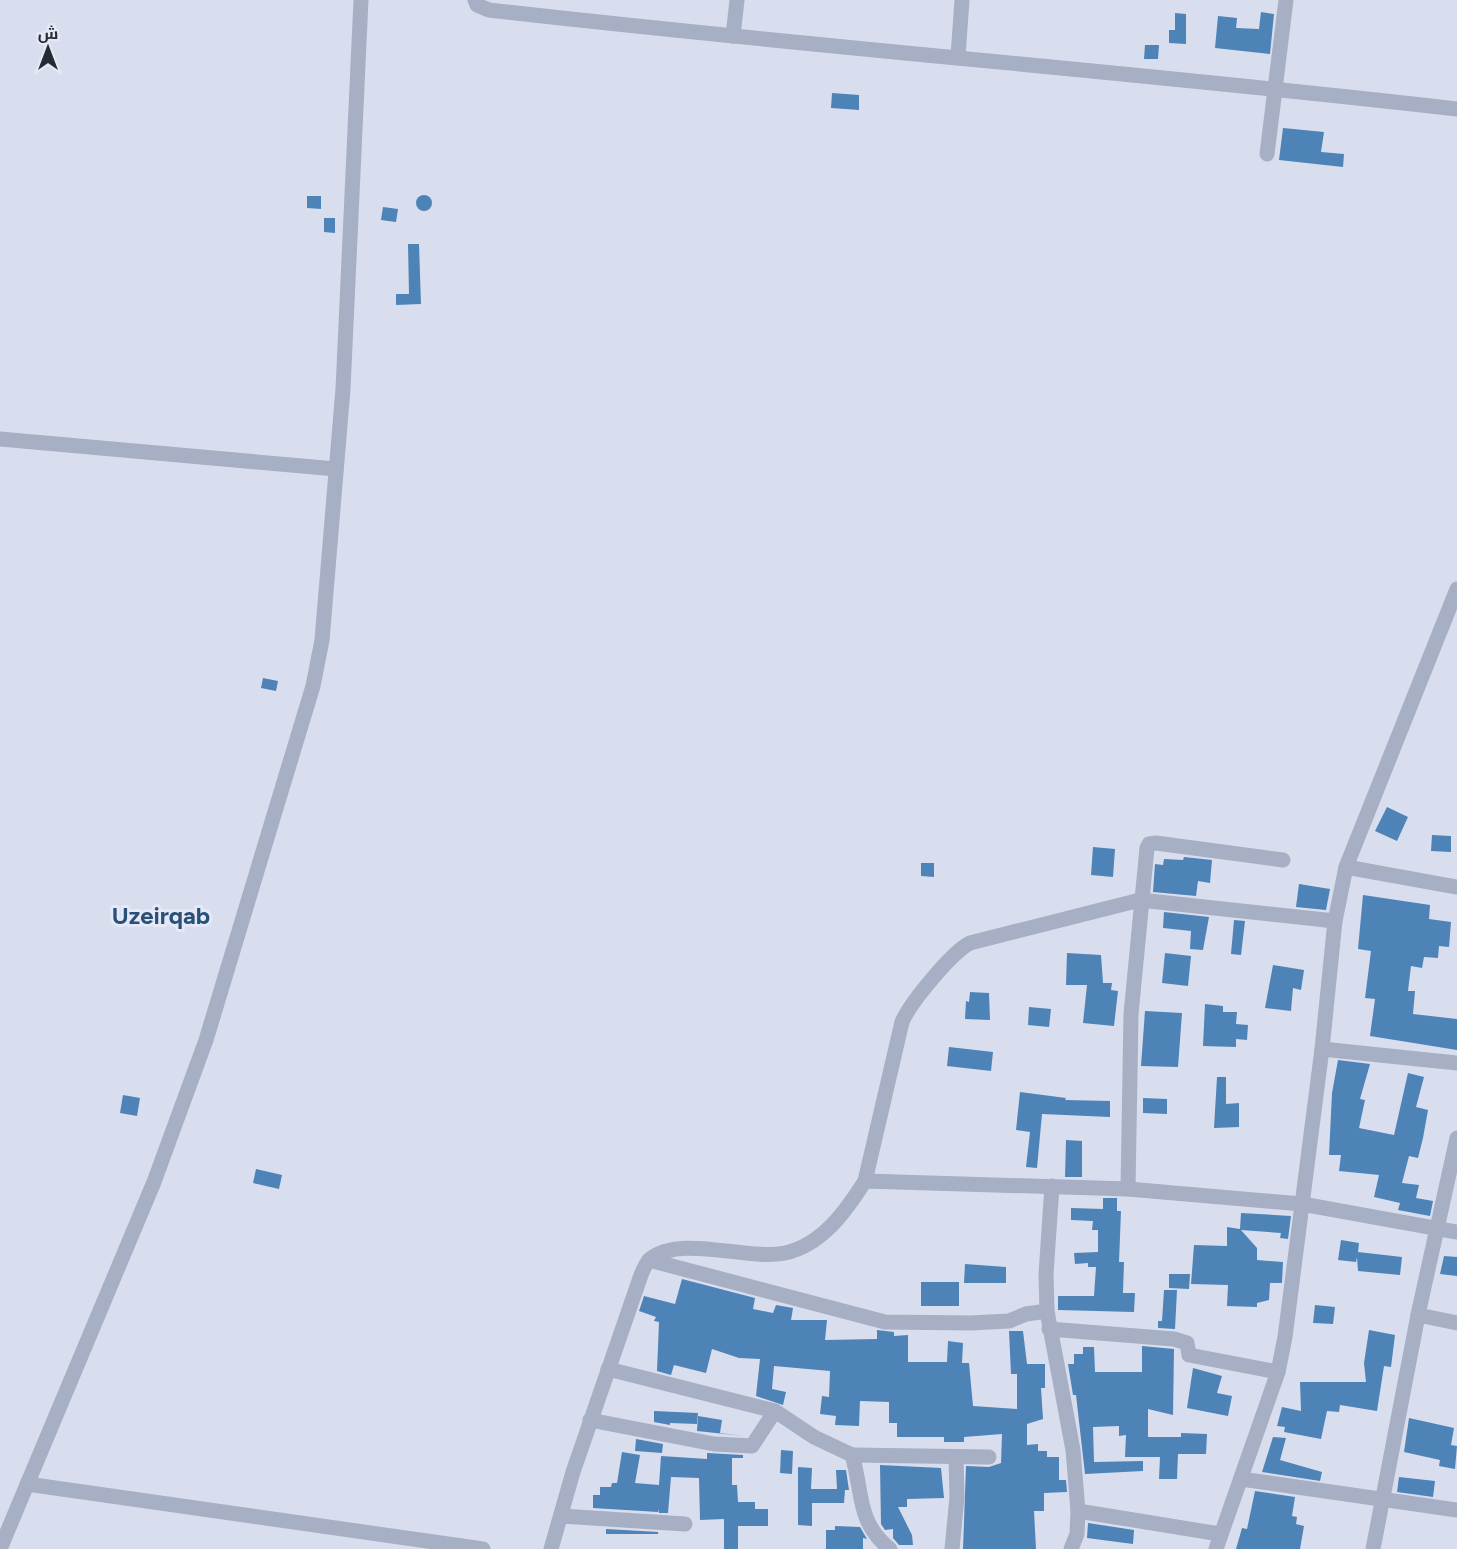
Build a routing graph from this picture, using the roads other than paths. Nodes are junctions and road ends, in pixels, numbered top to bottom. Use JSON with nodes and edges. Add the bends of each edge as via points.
{"nodes":[{"id":1,"x":361,"y":0,"type":"edge"},
{"id":2,"x":475,"y":0,"type":"edge"},
{"id":3,"x":737,"y":0,"type":"edge"},
{"id":4,"x":962,"y":0,"type":"edge"},
{"id":5,"x":1286,"y":0,"type":"edge"},
{"id":6,"x":733,"y":36,"type":"junction"},
{"id":7,"x":958,"y":56,"type":"junction"},
{"id":8,"x":1276,"y":89,"type":"junction"},
{"id":9,"x":1457,"y":109,"type":"edge"},
{"id":10,"x":1267,"y":154,"type":"dead end"},
{"id":11,"x":0,"y":439,"type":"edge"},
{"id":12,"x":336,"y":469,"type":"junction"},
{"id":13,"x":1457,"y":589,"type":"edge"},
{"id":14,"x":1283,"y":860,"type":"dead end"},
{"id":15,"x":1346,"y":867,"type":"junction"},
{"id":16,"x":1457,"y":887,"type":"edge"},
{"id":17,"x":1140,"y":900,"type":"junction"},
{"id":18,"x":1335,"y":921,"type":"junction"},
{"id":19,"x":1322,"y":1048,"type":"junction"},
{"id":20,"x":1457,"y":1063,"type":"edge"},
{"id":21,"x":1457,"y":1138,"type":"edge"},
{"id":22,"x":865,"y":1181,"type":"junction"},
{"id":23,"x":1052,"y":1186,"type":"junction"},
{"id":24,"x":1128,"y":1190,"type":"junction"},
{"id":25,"x":1302,"y":1204,"type":"junction"},
{"id":26,"x":1437,"y":1229,"type":"junction"},
{"id":27,"x":1457,"y":1233,"type":"edge"},
{"id":28,"x":649,"y":1260,"type":"junction"},
{"id":29,"x":1047,"y":1311,"type":"junction"},
{"id":30,"x":1418,"y":1315,"type":"junction"},
{"id":31,"x":1457,"y":1323,"type":"edge"},
{"id":32,"x":1049,"y":1329,"type":"junction"},
{"id":33,"x":608,"y":1369,"type":"junction"},
{"id":34,"x":1278,"y":1372,"type":"junction"},
{"id":35,"x":775,"y":1411,"type":"junction"},
{"id":36,"x":590,"y":1420,"type":"junction"},
{"id":37,"x":852,"y":1455,"type":"junction"},
{"id":38,"x":956,"y":1457,"type":"junction"},
{"id":39,"x":989,"y":1457,"type":"dead end"},
{"id":40,"x":1241,"y":1479,"type":"junction"},
{"id":41,"x":27,"y":1484,"type":"junction"},
{"id":42,"x":1382,"y":1499,"type":"junction"},
{"id":43,"x":1078,"y":1510,"type":"junction"},
{"id":44,"x":1457,"y":1510,"type":"edge"},
{"id":45,"x":561,"y":1516,"type":"junction"},
{"id":46,"x":685,"y":1524,"type":"dead end"},
{"id":47,"x":1218,"y":1542,"type":"edge"},
{"id":48,"x":881,"y":1547,"type":"edge"},
{"id":49,"x":0,"y":1549,"type":"edge"},
{"id":50,"x":483,"y":1549,"type":"edge"},
{"id":51,"x":551,"y":1549,"type":"edge"},
{"id":52,"x":952,"y":1549,"type":"edge"},
{"id":53,"x":1071,"y":1549,"type":"edge"},
{"id":54,"x":1374,"y":1549,"type":"edge"}],
"edges":[{"from":1,"to":12,"type":"street"},
{"from":2,"to":6,"type":"street","via":[[489,10]]},
{"from":3,"to":6,"type":"street"},
{"from":4,"to":7,"type":"street"},
{"from":5,"to":8,"type":"street"},
{"from":6,"to":7,"type":"street"},
{"from":7,"to":8,"type":"street"},
{"from":8,"to":9,"type":"street"},
{"from":8,"to":10,"type":"street"},
{"from":11,"to":12,"type":"street"},
{"from":12,"to":41,"type":"street","via":[[322,640],[313,686],[209,1028],[154,1182]]},
{"from":13,"to":15,"type":"street"},
{"from":14,"to":17,"type":"street","via":[[1149,844]]},
{"from":15,"to":16,"type":"street"},
{"from":15,"to":18,"type":"street"},
{"from":17,"to":18,"type":"street"},
{"from":17,"to":22,"type":"street","via":[[970,943],[951,956],[902,1022]]},
{"from":17,"to":24,"type":"street","via":[[1131,1014]]},
{"from":18,"to":19,"type":"street"},
{"from":19,"to":20,"type":"street"},
{"from":19,"to":25,"type":"street"},
{"from":21,"to":26,"type":"street"},
{"from":22,"to":23,"type":"street"},
{"from":22,"to":28,"type":"street","via":[[828,1230],[786,1253],[760,1255],[692,1249],[661,1253]]},
{"from":23,"to":24,"type":"street"},
{"from":23,"to":29,"type":"street"},
{"from":24,"to":25,"type":"street"},
{"from":25,"to":26,"type":"street"},
{"from":25,"to":34,"type":"street"},
{"from":26,"to":27,"type":"street"},
{"from":26,"to":30,"type":"street"},
{"from":28,"to":29,"type":"street","via":[[885,1322],[1009,1321]]},
{"from":28,"to":33,"type":"street"},
{"from":29,"to":32,"type":"street"},
{"from":30,"to":31,"type":"street"},
{"from":30,"to":42,"type":"street"},
{"from":32,"to":34,"type":"street","via":[[1174,1339],[1187,1343],[1189,1355]]},
{"from":32,"to":43,"type":"street","via":[[1068,1416]]},
{"from":33,"to":35,"type":"street"},
{"from":33,"to":36,"type":"street"},
{"from":34,"to":40,"type":"street"},
{"from":35,"to":36,"type":"street","via":[[752,1446],[714,1444]]},
{"from":35,"to":37,"type":"street","via":[[814,1437]]},
{"from":36,"to":45,"type":"street"},
{"from":37,"to":38,"type":"street"},
{"from":37,"to":48,"type":"street","via":[[862,1512]]},
{"from":38,"to":39,"type":"street"},
{"from":38,"to":52,"type":"street"},
{"from":40,"to":42,"type":"street"},
{"from":40,"to":47,"type":"street"},
{"from":41,"to":49,"type":"street"},
{"from":41,"to":50,"type":"street"},
{"from":42,"to":44,"type":"street"},
{"from":42,"to":54,"type":"street"},
{"from":43,"to":47,"type":"street"},
{"from":43,"to":53,"type":"street","via":[[1077,1534]]},
{"from":45,"to":46,"type":"street"},
{"from":45,"to":51,"type":"street"}]}
